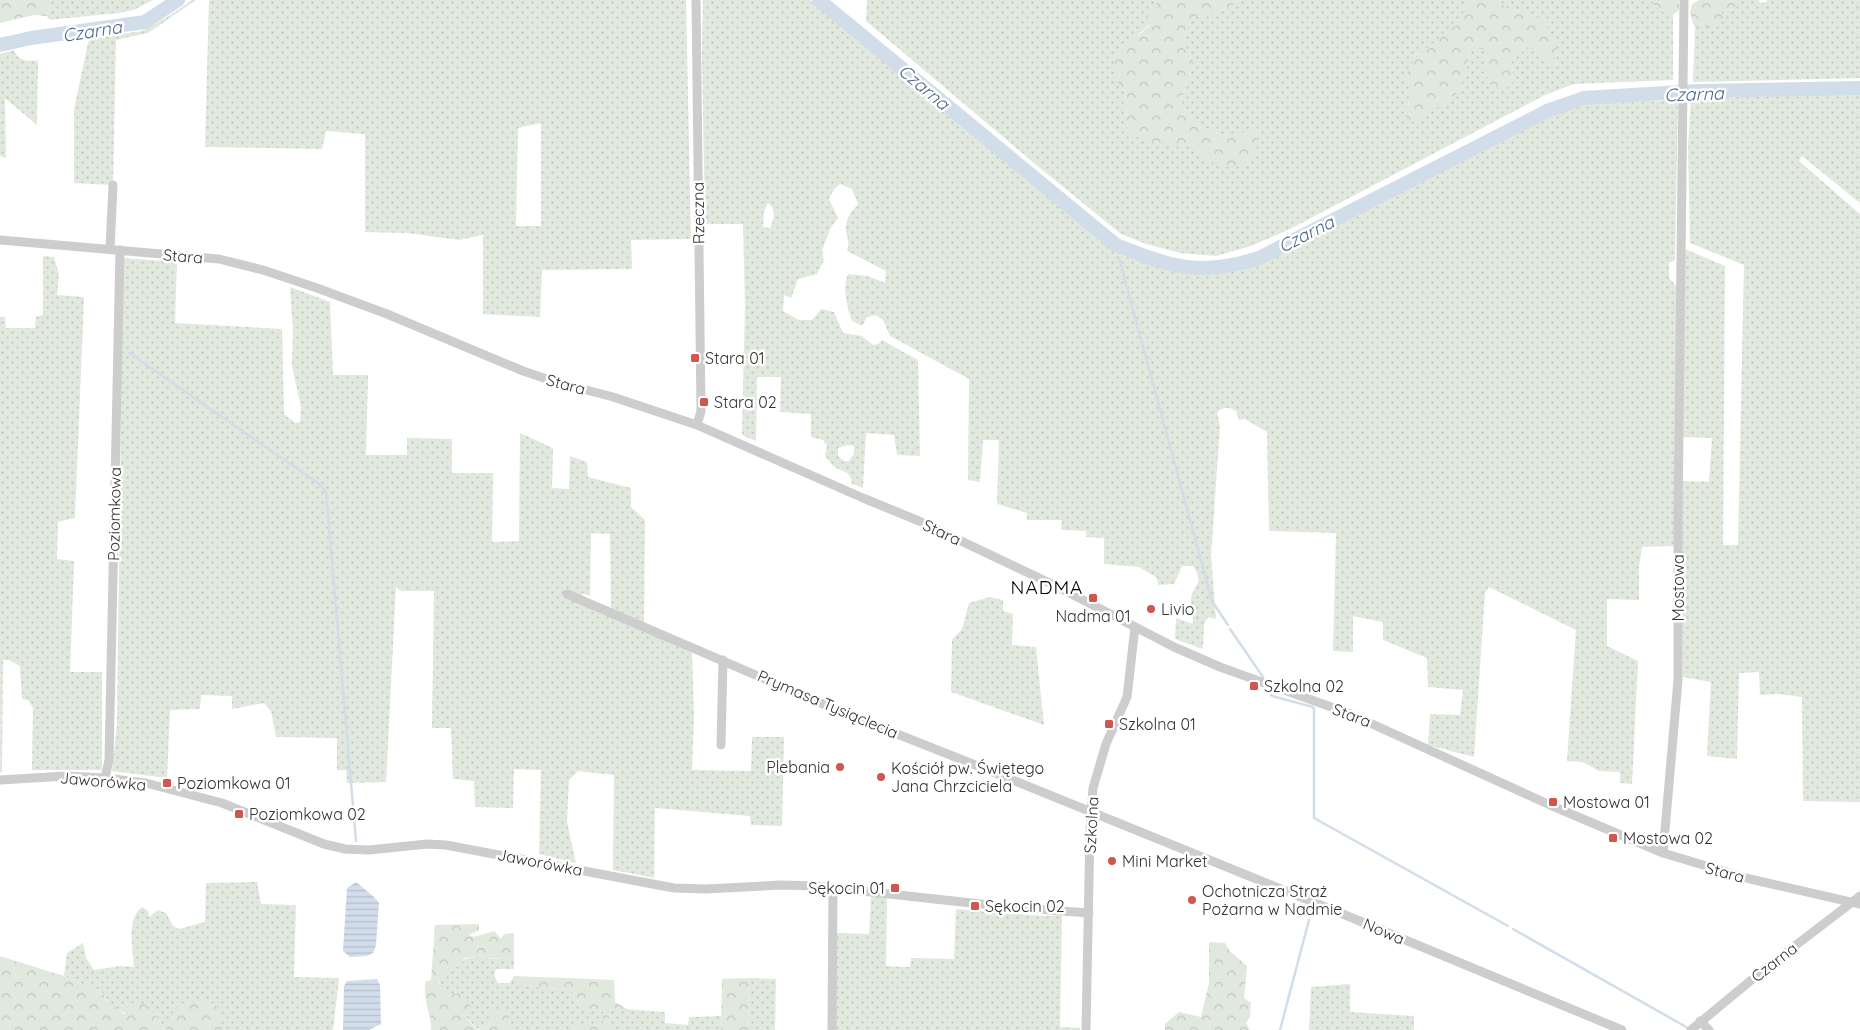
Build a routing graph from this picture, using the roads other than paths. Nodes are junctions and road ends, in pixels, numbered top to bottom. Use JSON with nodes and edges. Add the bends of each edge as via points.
{"nodes":[{"id":1,"x":696,"y":0,"type":"edge"},
{"id":2,"x":1684,"y":0,"type":"edge"},
{"id":3,"x":113,"y":184,"type":"dead end"},
{"id":4,"x":0,"y":240,"type":"edge"},
{"id":5,"x":115,"y":249,"type":"junction"},
{"id":6,"x":696,"y":425,"type":"junction"},
{"id":7,"x":567,"y":594,"type":"dead end"},
{"id":8,"x":1135,"y":627,"type":"junction"},
{"id":9,"x":722,"y":660,"type":"junction"},
{"id":10,"x":720,"y":745,"type":"dead end"},
{"id":11,"x":105,"y":778,"type":"junction"},
{"id":12,"x":0,"y":780,"type":"edge"},
{"id":13,"x":1090,"y":812,"type":"junction"},
{"id":14,"x":1663,"y":853,"type":"junction"},
{"id":15,"x":833,"y":887,"type":"junction"},
{"id":16,"x":1860,"y":896,"type":"edge"},
{"id":17,"x":1855,"y":904,"type":"edge"},
{"id":18,"x":1089,"y":913,"type":"junction"},
{"id":19,"x":1695,"y":1026,"type":"edge"},
{"id":20,"x":832,"y":1030,"type":"edge"},
{"id":21,"x":1086,"y":1030,"type":"edge"},
{"id":22,"x":1622,"y":1030,"type":"edge"},
{"id":23,"x":1709,"y":1030,"type":"edge"}],
"edges":[{"from":1,"to":6,"type":"street","name":"Rzeczna","via":[[700,406]]},
{"from":2,"to":14,"type":"street","name":"Mostowa","via":[[1678,680]]},
{"from":3,"to":5,"type":"street","name":"Poziomkowa"},
{"from":4,"to":5,"type":"street","name":"Stara"},
{"from":5,"to":6,"type":"street","name":"Stara","via":[[219,259],[289,278],[378,310],[523,372]]},
{"from":5,"to":11,"type":"street","name":"Poziomkowa","via":[[109,760]]},
{"from":6,"to":8,"type":"street","name":"Stara","via":[[919,521]]},
{"from":7,"to":9,"type":"street","name":"Prymasa Tysiąclecia"},
{"from":8,"to":13,"type":"street","name":"Szkolna","via":[[1127,697],[1100,760]]},
{"from":8,"to":14,"type":"street","name":"Stara","via":[[1220,667],[1372,723]]},
{"from":9,"to":10,"type":"street"},
{"from":9,"to":13,"type":"street","name":"Prymasa Tysiąclecia"},
{"from":11,"to":12,"type":"street","name":"Jaworówka","via":[[66,776]]},
{"from":11,"to":15,"type":"street","name":"Jaworówka","via":[[146,783],[207,798],[324,844],[345,849],[446,844],[674,888]]},
{"from":13,"to":18,"type":"street","name":"Szkolna"},
{"from":13,"to":22,"type":"street","name":"Nowa"},
{"from":14,"to":17,"type":"street","name":"Stara","via":[[1750,879]]},
{"from":15,"to":18,"type":"street","name":"Jaworówka"},
{"from":15,"to":20,"type":"street"},
{"from":16,"to":17,"type":"street","name":"Czarna"},
{"from":17,"to":19,"type":"street","name":"Czarna","via":[[1761,972]]},
{"from":18,"to":21,"type":"street","name":"Szkolna"},
{"from":19,"to":23,"type":"street"}]}
